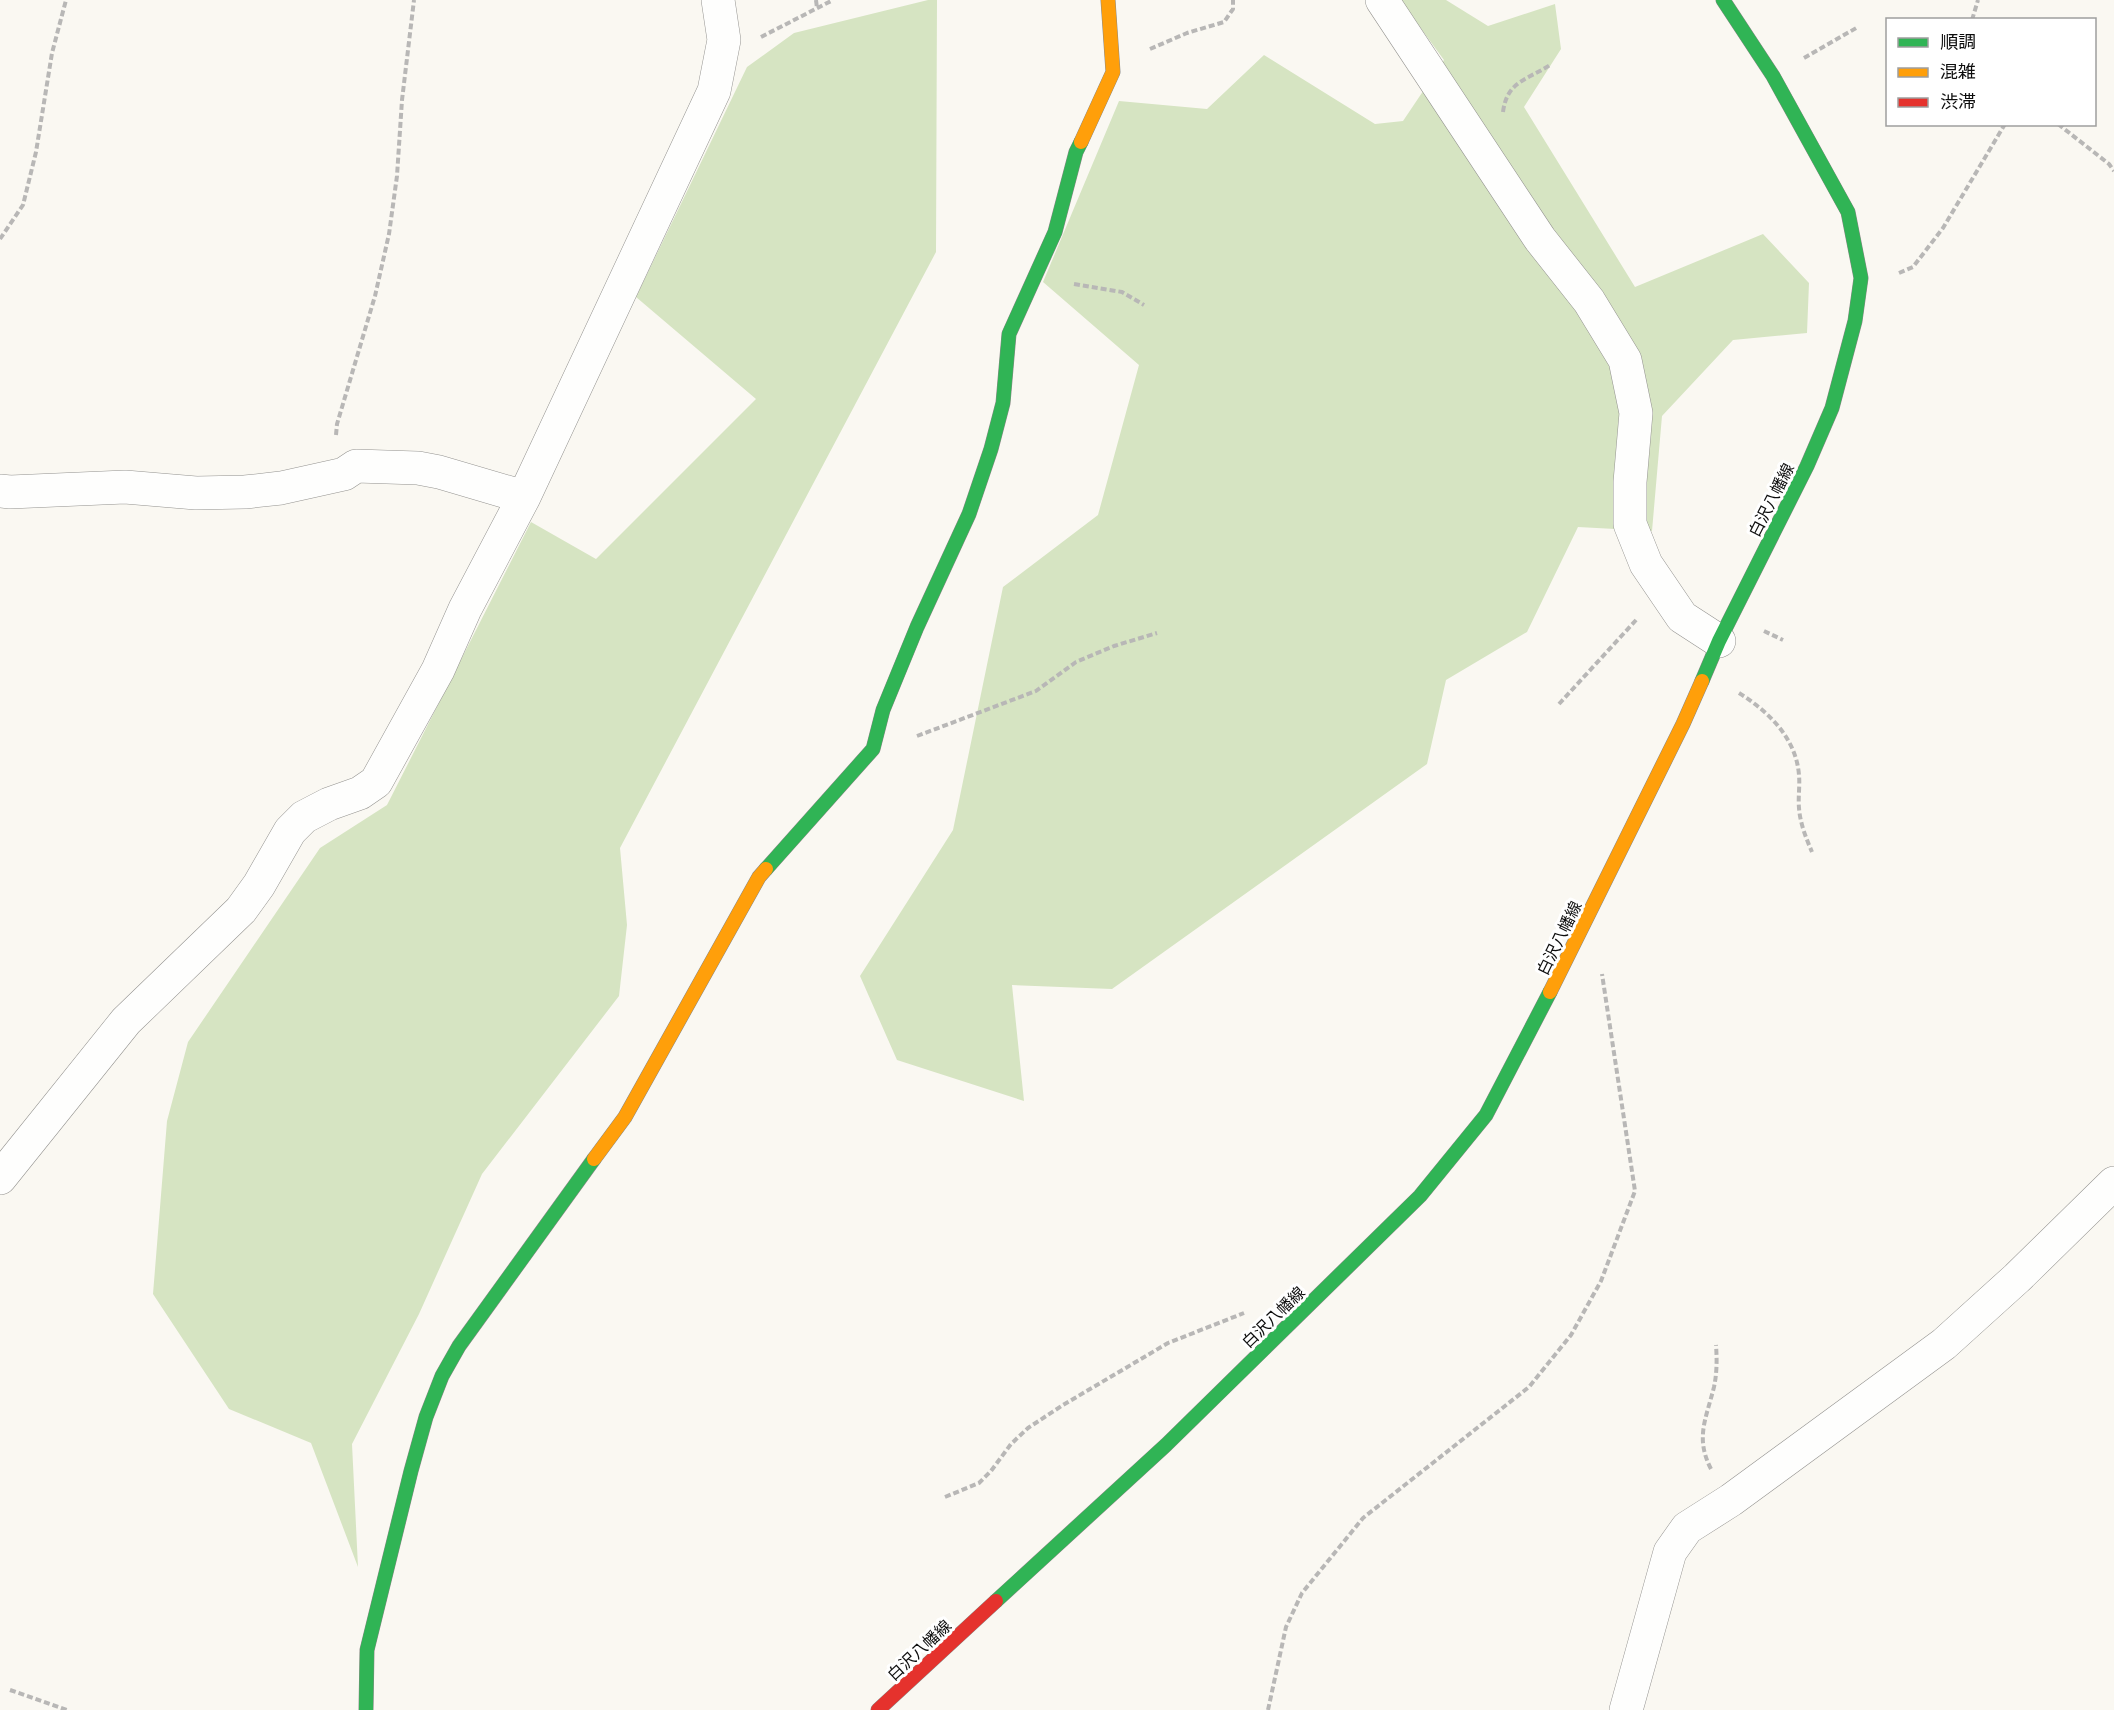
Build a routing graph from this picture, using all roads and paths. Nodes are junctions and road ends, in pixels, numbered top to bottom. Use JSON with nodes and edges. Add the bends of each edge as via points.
{"nodes":[{"id":1,"x":66,"y":0,"type":"edge"},
{"id":2,"x":414,"y":0,"type":"edge"},
{"id":3,"x":718,"y":0,"type":"edge"},
{"id":4,"x":816,"y":0,"type":"edge"},
{"id":5,"x":834,"y":0,"type":"edge"},
{"id":6,"x":1108,"y":0,"type":"edge"},
{"id":7,"x":1233,"y":0,"type":"edge"},
{"id":8,"x":1382,"y":0,"type":"edge"},
{"id":9,"x":1723,"y":0,"type":"edge"},
{"id":10,"x":1978,"y":0,"type":"edge"},
{"id":11,"x":817,"y":8,"type":"junction"},
{"id":12,"x":1973,"y":18,"type":"edge"},
{"id":13,"x":1858,"y":27,"type":"dead end"},
{"id":14,"x":722,"y":50,"type":"junction"},
{"id":15,"x":1112,"y":59,"type":"junction"},
{"id":16,"x":1550,"y":65,"type":"dead end"},
{"id":17,"x":1773,"y":76,"type":"junction"},
{"id":18,"x":1502,"y":117,"type":"dead end"},
{"id":19,"x":2004,"y":126,"type":"edge"},
{"id":20,"x":2061,"y":126,"type":"edge"},
{"id":21,"x":2114,"y":171,"type":"edge"},
{"id":22,"x":0,"y":239,"type":"edge"},
{"id":23,"x":1034,"y":278,"type":"junction"},
{"id":24,"x":1861,"y":278,"type":"junction"},
{"id":25,"x":1144,"y":305,"type":"dead end"},
{"id":26,"x":344,"y":474,"type":"junction"},
{"id":27,"x":0,"y":491,"type":"edge"},
{"id":28,"x":524,"y":496,"type":"junction"},
{"id":29,"x":1668,"y":597,"type":"junction"},
{"id":30,"x":1157,"y":633,"type":"dead end"},
{"id":31,"x":1719,"y":641,"type":"junction"},
{"id":32,"x":1706,"y":671,"type":"junction"},
{"id":33,"x":1559,"y":705,"type":"dead end"},
{"id":34,"x":873,"y":749,"type":"junction"},
{"id":35,"x":1812,"y":852,"type":"dead end"},
{"id":36,"x":1578,"y":935,"type":"junction"},
{"id":37,"x":0,"y":1178,"type":"edge"},
{"id":38,"x":2114,"y":1184,"type":"edge"},
{"id":39,"x":1249,"y":1311,"type":"dead end"},
{"id":40,"x":1716,"y":1345,"type":"dead end"},
{"id":41,"x":945,"y":1497,"type":"dead end"},
{"id":42,"x":1731,"y":1500,"type":"junction"},
{"id":43,"x":10,"y":1690,"type":"dead end"},
{"id":44,"x":67,"y":1710,"type":"edge"},
{"id":45,"x":366,"y":1710,"type":"edge"},
{"id":46,"x":878,"y":1710,"type":"edge"},
{"id":47,"x":1268,"y":1710,"type":"edge"},
{"id":48,"x":1626,"y":1710,"type":"edge"}],
"edges":[{"from":1,"to":22,"type":"path","via":[[23,205]]},
{"from":2,"to":26,"type":"path","via":[[389,234],[337,424],[336,442]]},
{"from":3,"to":14,"type":"street"},
{"from":4,"to":11,"type":"path"},
{"from":5,"to":11,"type":"path"},
{"from":6,"to":15,"type":"main road"},
{"from":7,"to":15,"type":"path","via":[[1233,9],[1224,22],[1125,59]]},
{"from":8,"to":29,"type":"street","via":[[1540,239],[1589,301],[1625,360],[1636,413],[1630,524],[1646,564]]},
{"from":9,"to":17,"type":"main road","name":"白沢八幡線"},
{"from":10,"to":12,"type":"path"},
{"from":11,"to":14,"type":"path","via":[[741,48]]},
{"from":13,"to":17,"type":"path"},
{"from":14,"to":28,"type":"street","via":[[714,91]]},
{"from":15,"to":23,"type":"main road","via":[[1113,72],[1076,152],[1055,232]]},
{"from":16,"to":18,"type":"path","via":[[1509,89]]},
{"from":17,"to":24,"type":"main road","name":"白沢八幡線","via":[[1848,212]]},
{"from":19,"to":24,"type":"path","via":[[1943,228],[1914,267],[1892,276]]},
{"from":20,"to":21,"type":"path"},
{"from":23,"to":25,"type":"path","via":[[1122,292]]},
{"from":23,"to":34,"type":"main road","via":[[1009,334],[1003,403],[969,514],[887,700]]},
{"from":24,"to":31,"type":"main road","name":"白沢八幡線","via":[[1856,321],[1832,408]]},
{"from":26,"to":27,"type":"street","via":[[245,492],[196,493],[125,487]]},
{"from":26,"to":28,"type":"street","via":[[356,466],[418,468]]},
{"from":28,"to":37,"type":"street","via":[[438,670],[376,782],[304,817],[290,831],[241,910],[126,1021]]},
{"from":29,"to":31,"type":"street","via":[[1682,617]]},
{"from":29,"to":33,"type":"path","via":[[1632,622]]},
{"from":30,"to":34,"type":"path","via":[[1076,662],[1036,691],[885,748]]},
{"from":31,"to":32,"type":"main road","name":"白沢八幡線"},
{"from":32,"to":35,"type":"path","via":[[1761,707],[1784,733],[1799,774],[1799,810]]},
{"from":32,"to":36,"type":"main road","name":"白沢八幡線"},
{"from":34,"to":45,"type":"main road","via":[[759,877],[625,1117],[459,1346],[442,1376],[426,1417],[367,1650]]},
{"from":36,"to":46,"type":"main road","name":"白沢八幡線","via":[[1486,1115],[1420,1196],[1167,1445]]},
{"from":36,"to":47,"type":"path","via":[[1599,955],[1635,1191],[1601,1281],[1571,1335],[1529,1387],[1363,1518],[1302,1593],[1286,1627]]},
{"from":38,"to":42,"type":"street","via":[[1944,1344]]},
{"from":39,"to":41,"type":"path","via":[[1168,1343],[1063,1405],[1028,1428],[979,1483]]},
{"from":40,"to":42,"type":"path","via":[[1718,1364],[1703,1421],[1702,1443],[1710,1467]]},
{"from":42,"to":48,"type":"street","via":[[1687,1528],[1670,1552]]},
{"from":43,"to":44,"type":"path"}]}
